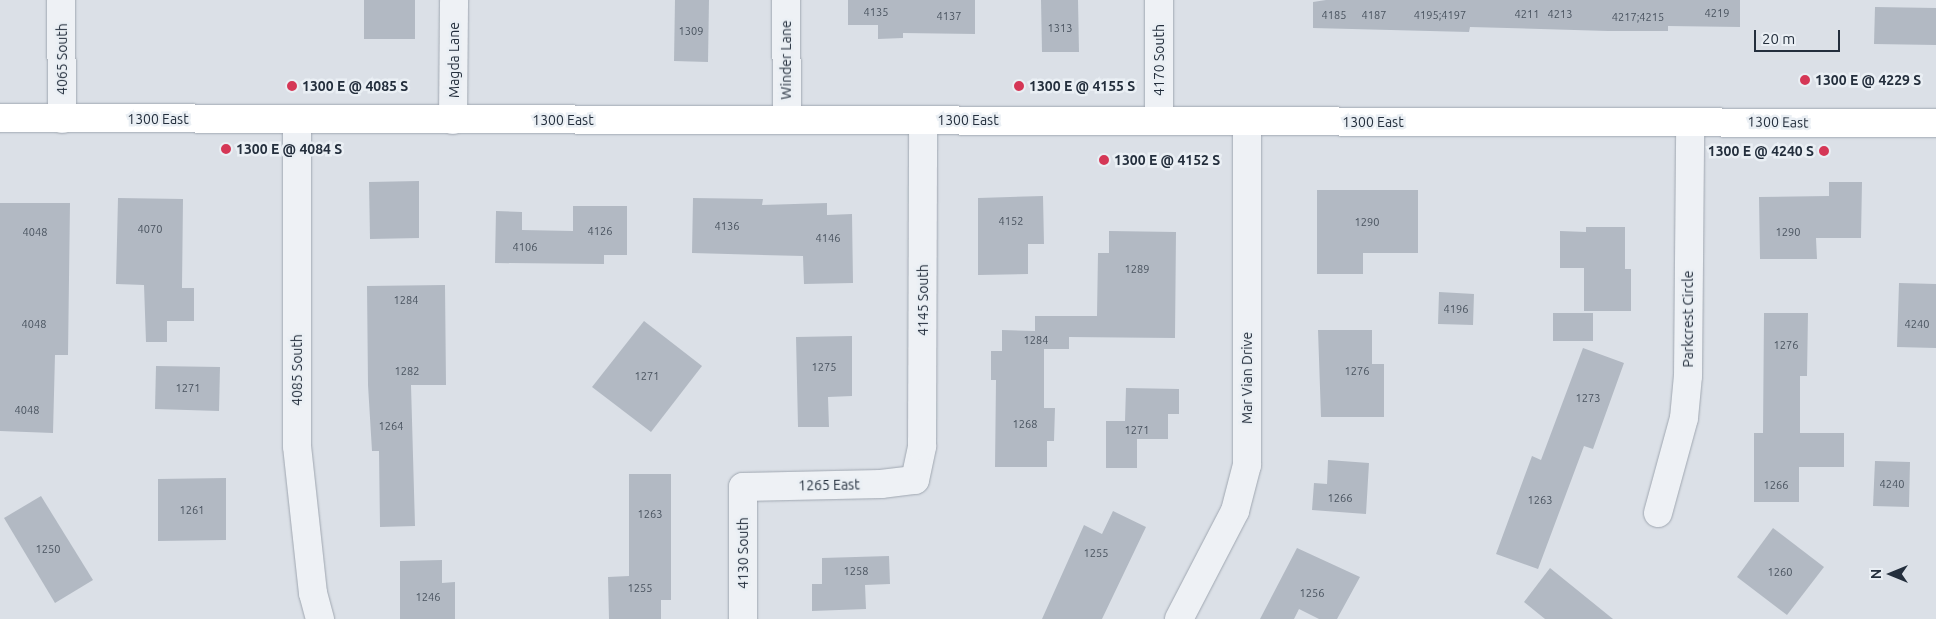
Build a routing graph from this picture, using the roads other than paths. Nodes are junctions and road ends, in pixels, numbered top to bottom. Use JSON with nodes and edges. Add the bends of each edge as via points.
{"nodes":[{"id":1,"x":61,"y":0,"type":"edge"},
{"id":2,"x":454,"y":0,"type":"edge"},
{"id":3,"x":786,"y":0,"type":"edge"},
{"id":4,"x":1159,"y":0,"type":"edge"},
{"id":5,"x":0,"y":118,"type":"edge"},
{"id":6,"x":62,"y":119,"type":"junction"},
{"id":7,"x":297,"y":120,"type":"junction"},
{"id":8,"x":453,"y":120,"type":"junction"},
{"id":9,"x":787,"y":120,"type":"junction"},
{"id":10,"x":923,"y":120,"type":"junction"},
{"id":11,"x":1159,"y":121,"type":"junction"},
{"id":12,"x":1247,"y":122,"type":"junction"},
{"id":13,"x":1690,"y":122,"type":"junction"},
{"id":14,"x":1936,"y":123,"type":"edge"},
{"id":15,"x":915,"y":480,"type":"joint"},
{"id":16,"x":743,"y":487,"type":"joint"},
{"id":17,"x":1658,"y":513,"type":"dead end"},
{"id":18,"x":320,"y":619,"type":"edge"},
{"id":19,"x":743,"y":619,"type":"edge"},
{"id":20,"x":1179,"y":619,"type":"edge"}],
"edges":[{"from":1,"to":6,"type":"street","name":"4065 South"},
{"from":2,"to":8,"type":"street","name":"Magda Lane"},
{"from":3,"to":9,"type":"street","name":"Winder Lane"},
{"from":4,"to":11,"type":"street","name":"4170 South"},
{"from":5,"to":6,"type":"main road","name":"1300 East"},
{"from":6,"to":7,"type":"main road","name":"1300 East"},
{"from":7,"to":8,"type":"main road","name":"1300 East"},
{"from":7,"to":18,"type":"street","name":"4085 South","via":[[297,446],[311,584]]},
{"from":8,"to":9,"type":"main road","name":"1300 East"},
{"from":9,"to":10,"type":"main road","name":"1300 East"},
{"from":10,"to":11,"type":"main road","name":"1300 East"},
{"from":10,"to":15,"type":"street","name":"4145 South","via":[[922,446]]},
{"from":11,"to":12,"type":"main road","name":"1300 East"},
{"from":12,"to":13,"type":"main road","name":"1300 East"},
{"from":12,"to":20,"type":"street","name":"Mar Vian Drive","via":[[1247,465],[1235,511]]},
{"from":13,"to":14,"type":"main road","name":"1300 East"},
{"from":13,"to":17,"type":"street","name":"Parkcrest Circle","via":[[1688,376],[1684,418]]},
{"from":15,"to":16,"type":"street","name":"1265 East","via":[[882,484]]},
{"from":16,"to":19,"type":"street","name":"4130 South"}]}
